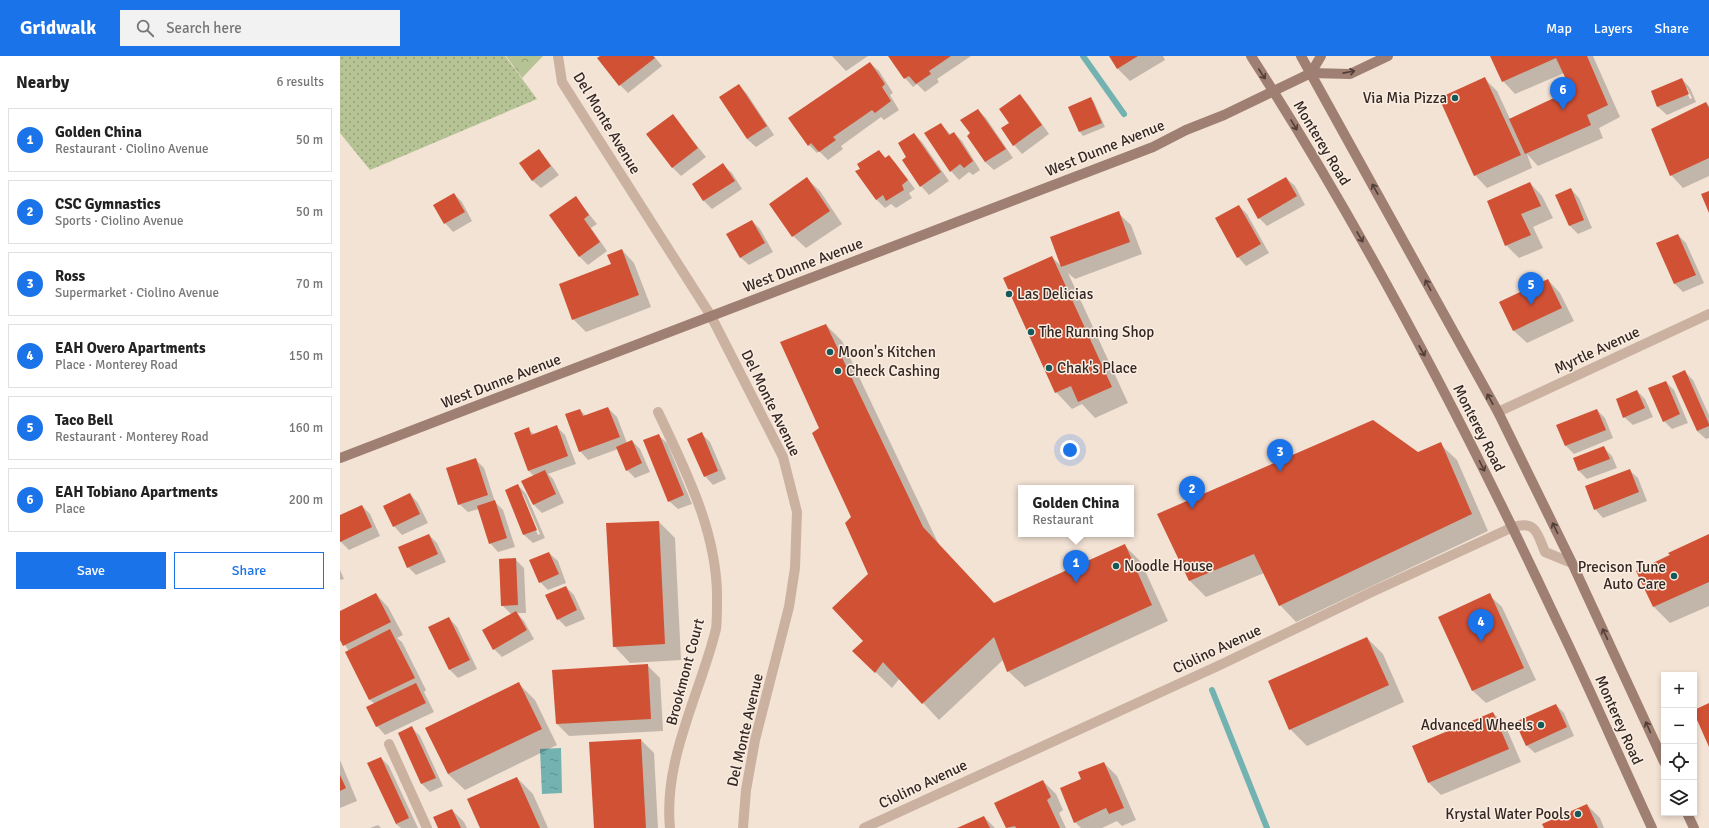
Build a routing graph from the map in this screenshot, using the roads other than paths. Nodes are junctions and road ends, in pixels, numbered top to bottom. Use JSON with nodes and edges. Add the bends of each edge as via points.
{"nodes":[{"id":1,"x":558,"y":56,"type":"edge"},
{"id":2,"x":1251,"y":56,"type":"edge"},
{"id":3,"x":1301,"y":56,"type":"edge"},
{"id":4,"x":1321,"y":56,"type":"edge"},
{"id":5,"x":1388,"y":56,"type":"edge"},
{"id":6,"x":1311,"y":73,"type":"junction"},
{"id":7,"x":1274,"y":91,"type":"junction"},
{"id":8,"x":1709,"y":314,"type":"edge"},
{"id":9,"x":711,"y":316,"type":"junction"},
{"id":10,"x":658,"y":412,"type":"dead end"},
{"id":11,"x":1498,"y":412,"type":"junction"},
{"id":12,"x":340,"y":458,"type":"edge"},
{"id":13,"x":1513,"y":527,"type":"junction"},
{"id":14,"x":1572,"y":563,"type":"junction"},
{"id":15,"x":389,"y":744,"type":"dead end"},
{"id":16,"x":1661,"y":756,"type":"edge"},
{"id":17,"x":1688,"y":816,"type":"edge"},
{"id":18,"x":427,"y":828,"type":"edge"},
{"id":19,"x":670,"y":828,"type":"edge"},
{"id":20,"x":743,"y":828,"type":"edge"},
{"id":21,"x":864,"y":828,"type":"edge"},
{"id":22,"x":1652,"y":828,"type":"edge"},
{"id":23,"x":1694,"y":828,"type":"edge"}],
"edges":[{"from":1,"to":9,"type":"street","name":"Del Monte Avenue","via":[[562,82]]},
{"from":2,"to":7,"type":"main road","name":"Monterey Road","one_way":true},
{"from":3,"to":6,"type":"main road","name":"Monterey Road"},
{"from":4,"to":6,"type":"main road"},
{"from":6,"to":5,"type":"main road","one_way":true,"via":[[1350,74]]},
{"from":6,"to":7,"type":"main road","name":"West Dunne Avenue"},
{"from":11,"to":6,"type":"main road","name":"Monterey Road","one_way":true},
{"from":7,"to":9,"type":"main road","name":"West Dunne Avenue","via":[[1154,147]]},
{"from":7,"to":13,"type":"main road","name":"Monterey Road","one_way":true,"via":[[1343,206],[1396,302]]},
{"from":8,"to":11,"type":"street","name":"Myrtle Avenue"},
{"from":9,"to":12,"type":"main road","name":"West Dunne Avenue"},
{"from":9,"to":20,"type":"street","name":"Del Monte Avenue","via":[[783,457],[797,512],[795,568],[789,608],[755,740],[746,790]]},
{"from":10,"to":19,"type":"street","name":"Brookmont Court","via":[[693,486],[711,545],[717,589],[716,627],[671,777],[668,807]]},
{"from":14,"to":11,"type":"main road","name":"Monterey Road","one_way":true},
{"from":13,"to":14,"type":"street","name":"Ciolino Avenue","via":[[1530,525],[1535,529],[1545,552]]},
{"from":13,"to":21,"type":"street","name":"Ciolino Avenue"},
{"from":13,"to":22,"type":"main road","name":"Monterey Road"},
{"from":16,"to":14,"type":"main road","name":"Monterey Road","one_way":true},
{"from":15,"to":18,"type":"street"},
{"from":17,"to":23,"type":"main road"}]}
